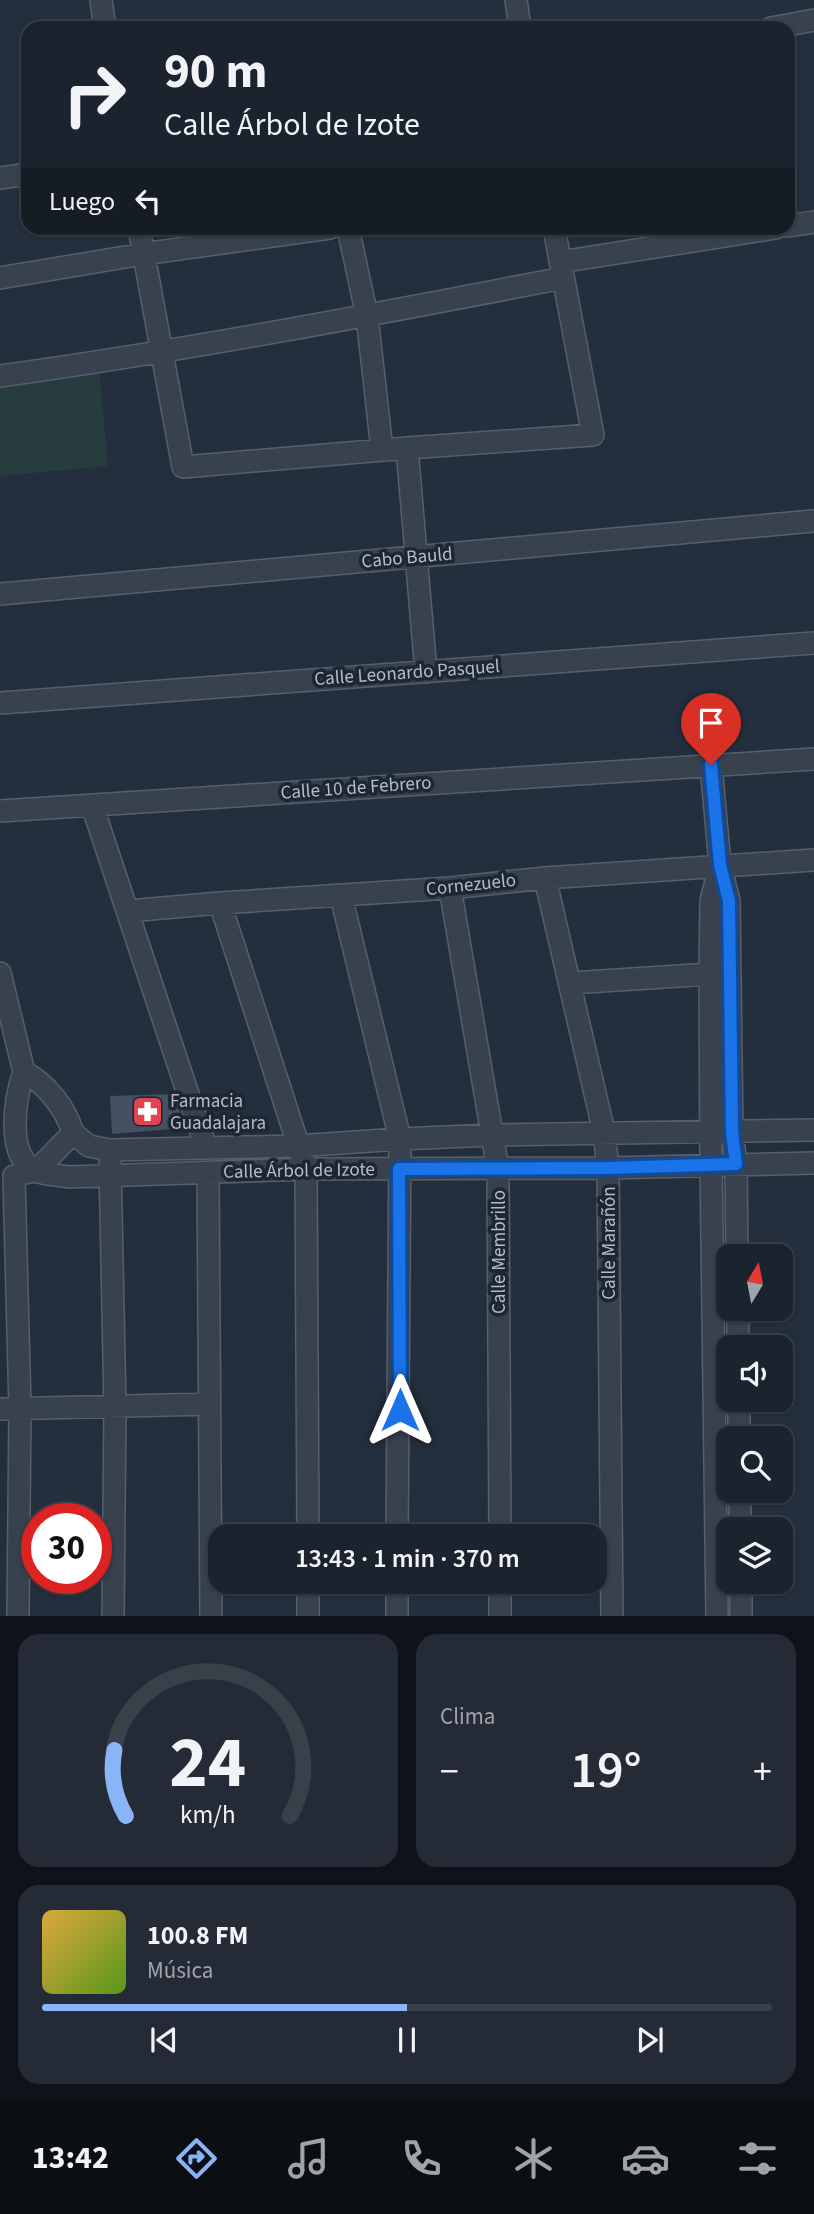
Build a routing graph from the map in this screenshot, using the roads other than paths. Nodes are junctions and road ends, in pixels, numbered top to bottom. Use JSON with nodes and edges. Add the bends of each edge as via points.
{"nodes":[{"id":1,"x":101,"y":0,"type":"edge"},
{"id":2,"x":516,"y":0,"type":"edge"},
{"id":3,"x":814,"y":20,"type":"edge"},
{"id":4,"x":104,"y":21,"type":"edge"},
{"id":5,"x":519,"y":21,"type":"edge"},
{"id":6,"x":795,"y":24,"type":"edge"},
{"id":7,"x":21,"y":175,"type":"edge"},
{"id":8,"x":0,"y":178,"type":"edge"},
{"id":9,"x":814,"y":222,"type":"edge"},
{"id":10,"x":795,"y":225,"type":"edge"},
{"id":11,"x":140,"y":235,"type":"edge"},
{"id":12,"x":280,"y":235,"type":"edge"},
{"id":13,"x":350,"y":235,"type":"edge"},
{"id":14,"x":555,"y":235,"type":"edge"},
{"id":15,"x":740,"y":235,"type":"edge"},
{"id":16,"x":144,"y":254,"type":"junction"},
{"id":17,"x":561,"y":270,"type":"junction"},
{"id":18,"x":0,"y":278,"type":"edge"},
{"id":19,"x":367,"y":316,"type":"junction"},
{"id":20,"x":161,"y":351,"type":"junction"},
{"id":21,"x":0,"y":376,"type":"edge"},
{"id":22,"x":407,"y":448,"type":"junction"},
{"id":23,"x":382,"y":450,"type":"junction"},
{"id":24,"x":814,"y":521,"type":"edge"},
{"id":25,"x":418,"y":558,"type":"junction"},
{"id":26,"x":0,"y":594,"type":"edge"},
{"id":27,"x":814,"y":643,"type":"edge"},
{"id":28,"x":426,"y":672,"type":"junction"},
{"id":29,"x":0,"y":703,"type":"edge"},
{"id":30,"x":814,"y":759,"type":"edge"},
{"id":31,"x":711,"y":765,"type":"junction"},
{"id":32,"x":92,"y":805,"type":"junction"},
{"id":33,"x":0,"y":811,"type":"edge"},
{"id":34,"x":814,"y":860,"type":"edge"},
{"id":35,"x":720,"y":865,"type":"junction"},
{"id":36,"x":545,"y":878,"type":"junction"},
{"id":37,"x":450,"y":888,"type":"junction"},
{"id":38,"x":341,"y":896,"type":"junction"},
{"id":39,"x":220,"y":903,"type":"junction"},
{"id":40,"x":128,"y":911,"type":"junction"},
{"id":41,"x":0,"y":973,"type":"edge"},
{"id":42,"x":710,"y":974,"type":"junction"},
{"id":43,"x":571,"y":983,"type":"junction"},
{"id":44,"x":24,"y":1072,"type":"junction"},
{"id":45,"x":814,"y":1130,"type":"edge"},
{"id":46,"x":604,"y":1132,"type":"junction"},
{"id":47,"x":710,"y":1132,"type":"junction"},
{"id":48,"x":732,"y":1132,"type":"junction"},
{"id":49,"x":73,"y":1133,"type":"junction"},
{"id":50,"x":492,"y":1135,"type":"junction"},
{"id":51,"x":400,"y":1139,"type":"junction"},
{"id":52,"x":297,"y":1146,"type":"junction"},
{"id":53,"x":206,"y":1148,"type":"junction"},
{"id":54,"x":110,"y":1150,"type":"junction"},
{"id":55,"x":814,"y":1163,"type":"edge"},
{"id":56,"x":736,"y":1164,"type":"junction"},
{"id":57,"x":710,"y":1165,"type":"junction"},
{"id":58,"x":498,"y":1168,"type":"junction"},
{"id":59,"x":608,"y":1168,"type":"junction"},
{"id":60,"x":306,"y":1169,"type":"junction"},
{"id":61,"x":399,"y":1169,"type":"junction"},
{"id":62,"x":36,"y":1171,"type":"junction"},
{"id":63,"x":208,"y":1173,"type":"junction"},
{"id":64,"x":110,"y":1175,"type":"junction"},
{"id":65,"x":7,"y":1176,"type":"edge"},
{"id":66,"x":737,"y":1244,"type":"edge"},
{"id":67,"x":209,"y":1404,"type":"junction"},
{"id":68,"x":115,"y":1406,"type":"junction"},
{"id":69,"x":10,"y":1409,"type":"edge"},
{"id":70,"x":308,"y":1524,"type":"edge"},
{"id":71,"x":397,"y":1524,"type":"edge"},
{"id":72,"x":500,"y":1524,"type":"edge"},
{"id":73,"x":308,"y":1594,"type":"edge"},
{"id":74,"x":397,"y":1594,"type":"edge"},
{"id":75,"x":500,"y":1594,"type":"edge"},
{"id":76,"x":741,"y":1594,"type":"edge"},
{"id":77,"x":18,"y":1615,"type":"edge"},
{"id":78,"x":113,"y":1615,"type":"edge"},
{"id":79,"x":211,"y":1615,"type":"edge"},
{"id":80,"x":308,"y":1615,"type":"edge"},
{"id":81,"x":397,"y":1615,"type":"edge"},
{"id":82,"x":500,"y":1615,"type":"edge"},
{"id":83,"x":612,"y":1615,"type":"edge"},
{"id":84,"x":717,"y":1615,"type":"edge"},
{"id":85,"x":741,"y":1615,"type":"edge"}],
"edges":[{"from":1,"to":4,"type":"street"},
{"from":2,"to":5,"type":"street"},
{"from":3,"to":6,"type":"street"},
{"from":7,"to":8,"type":"street"},
{"from":9,"to":10,"type":"street"},
{"from":11,"to":16,"type":"street"},
{"from":12,"to":16,"type":"street"},
{"from":13,"to":19,"type":"street"},
{"from":14,"to":17,"type":"street"},
{"from":15,"to":17,"type":"street"},
{"from":16,"to":18,"type":"street"},
{"from":16,"to":20,"type":"street"},
{"from":17,"to":19,"type":"street"},
{"from":17,"to":22,"type":"street","via":[[593,435]]},
{"from":19,"to":20,"type":"street"},
{"from":19,"to":23,"type":"street"},
{"from":20,"to":21,"type":"street"},
{"from":20,"to":23,"type":"street","via":[[183,467]]},
{"from":22,"to":23,"type":"street"},
{"from":22,"to":25,"type":"street"},
{"from":24,"to":25,"type":"street","name":"Cabo Bauld"},
{"from":25,"to":26,"type":"street","name":"Cabo Bauld"},
{"from":25,"to":28,"type":"street"},
{"from":27,"to":28,"type":"street","name":"Calle Leonardo Pasquel"},
{"from":28,"to":29,"type":"street","name":"Calle Leonardo Pasquel"},
{"from":30,"to":31,"type":"street","name":"Calle 10 de Febrero"},
{"from":31,"to":32,"type":"street","name":"Calle 10 de Febrero"},
{"from":31,"to":35,"type":"street"},
{"from":32,"to":33,"type":"street","name":"Calle 10 de Febrero"},
{"from":32,"to":40,"type":"street"},
{"from":34,"to":35,"type":"street","name":"Cornezuelo"},
{"from":35,"to":36,"type":"street","name":"Cornezuelo"},
{"from":35,"to":42,"type":"street","via":[[711,901]]},
{"from":35,"to":48,"type":"street","via":[[729,901]]},
{"from":36,"to":37,"type":"street","name":"Cornezuelo"},
{"from":36,"to":43,"type":"street","name":"Calle Marañón"},
{"from":37,"to":38,"type":"street","name":"Cornezuelo"},
{"from":37,"to":50,"type":"street","name":"Calle Membrillo"},
{"from":38,"to":39,"type":"street","name":"Cornezuelo"},
{"from":38,"to":51,"type":"street"},
{"from":39,"to":40,"type":"street","name":"Cornezuelo"},
{"from":39,"to":52,"type":"street"},
{"from":40,"to":53,"type":"street"},
{"from":41,"to":44,"type":"street"},
{"from":42,"to":43,"type":"street"},
{"from":42,"to":47,"type":"street"},
{"from":43,"to":46,"type":"street","name":"Calle Marañón"},
{"from":44,"to":49,"type":"street","via":[[38,1080],[61,1107]]},
{"from":44,"to":62,"type":"street","via":[[14,1132],[25,1162]]},
{"from":45,"to":48,"type":"street","name":"Calle Árbol de Izote"},
{"from":46,"to":47,"type":"street","name":"Calle Árbol de Izote"},
{"from":46,"to":50,"type":"street","name":"Calle Árbol de Izote"},
{"from":46,"to":59,"type":"street","name":"Calle Marañón"},
{"from":47,"to":48,"type":"street","name":"Calle Árbol de Izote"},
{"from":47,"to":57,"type":"street"},
{"from":48,"to":56,"type":"street"},
{"from":49,"to":54,"type":"street","name":"Calle Árbol de Izote","via":[[89,1146]]},
{"from":49,"to":62,"type":"street"},
{"from":50,"to":51,"type":"street","name":"Calle Árbol de Izote"},
{"from":50,"to":58,"type":"street","name":"Calle Membrillo"},
{"from":51,"to":52,"type":"street","name":"Calle Árbol de Izote"},
{"from":51,"to":61,"type":"street"},
{"from":52,"to":53,"type":"street","name":"Calle Árbol de Izote"},
{"from":52,"to":60,"type":"street"},
{"from":53,"to":54,"type":"street","name":"Calle Árbol de Izote"},
{"from":54,"to":64,"type":"street"},
{"from":55,"to":56,"type":"street","name":"Calle Árbol de Izote"},
{"from":56,"to":57,"type":"street","name":"Calle Árbol de Izote"},
{"from":56,"to":66,"type":"street"},
{"from":57,"to":59,"type":"street","name":"Calle Árbol de Izote"},
{"from":57,"to":84,"type":"street"},
{"from":58,"to":59,"type":"street","name":"Calle Árbol de Izote"},
{"from":58,"to":61,"type":"street","name":"Calle Árbol de Izote"},
{"from":58,"to":72,"type":"street","name":"Calle Membrillo"},
{"from":59,"to":83,"type":"street","name":"Calle Marañón"},
{"from":60,"to":61,"type":"street","name":"Calle Árbol de Izote"},
{"from":60,"to":63,"type":"street","name":"Calle Árbol de Izote"},
{"from":60,"to":70,"type":"street"},
{"from":61,"to":71,"type":"street"},
{"from":62,"to":64,"type":"street","name":"Calle Árbol de Izote","via":[[69,1177]]},
{"from":62,"to":65,"type":"street"},
{"from":63,"to":64,"type":"street","name":"Calle Árbol de Izote"},
{"from":63,"to":67,"type":"street"},
{"from":64,"to":68,"type":"street"},
{"from":65,"to":69,"type":"street"},
{"from":67,"to":68,"type":"street"},
{"from":67,"to":79,"type":"street"},
{"from":68,"to":69,"type":"street"},
{"from":68,"to":78,"type":"street"},
{"from":69,"to":77,"type":"street"},
{"from":73,"to":80,"type":"street"},
{"from":74,"to":81,"type":"street"},
{"from":75,"to":82,"type":"street"},
{"from":76,"to":85,"type":"street"}]}
